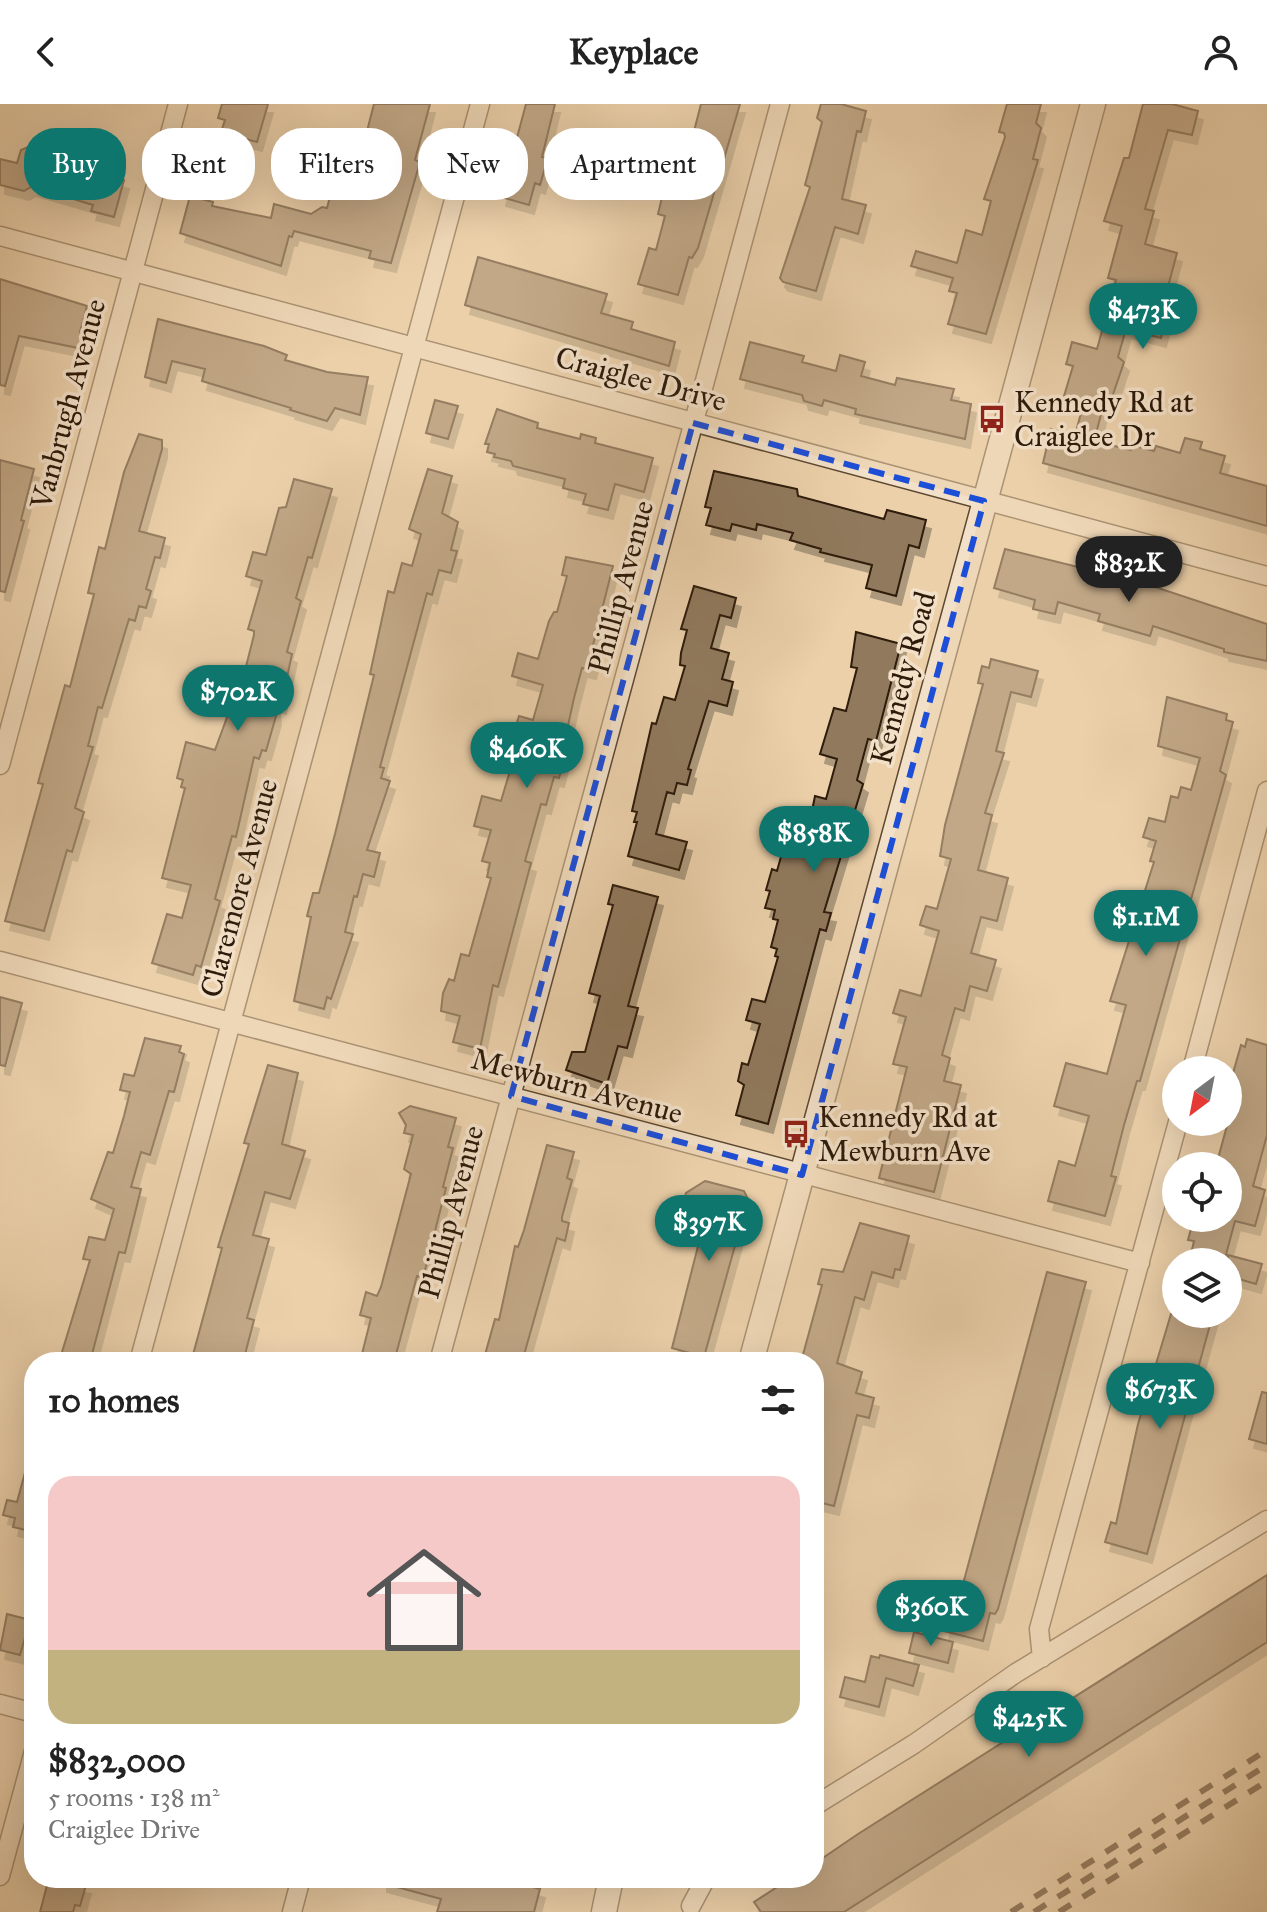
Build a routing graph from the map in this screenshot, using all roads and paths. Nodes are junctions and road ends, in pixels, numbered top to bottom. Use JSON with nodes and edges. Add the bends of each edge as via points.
{"nodes":[{"id":1,"x":178,"y":104,"type":"edge"},
{"id":2,"x":480,"y":104,"type":"edge"},
{"id":3,"x":780,"y":104,"type":"edge"},
{"id":4,"x":1093,"y":104,"type":"edge"},
{"id":5,"x":0,"y":236,"type":"edge"},
{"id":6,"x":132,"y":273,"type":"junction"},
{"id":7,"x":415,"y":347,"type":"junction"},
{"id":8,"x":693,"y":423,"type":"junction"},
{"id":9,"x":984,"y":501,"type":"junction"},
{"id":10,"x":1267,"y":576,"type":"edge"},
{"id":11,"x":0,"y":765,"type":"edge"},
{"id":12,"x":1267,"y":791,"type":"edge"},
{"id":13,"x":0,"y":961,"type":"edge"},
{"id":14,"x":231,"y":1022,"type":"junction"},
{"id":15,"x":1196,"y":1056,"type":"edge"},
{"id":16,"x":511,"y":1096,"type":"junction"},
{"id":17,"x":1174,"y":1136,"type":"edge"},
{"id":18,"x":802,"y":1175,"type":"junction"},
{"id":19,"x":1140,"y":1263,"type":"junction"},
{"id":20,"x":142,"y":1352,"type":"edge"},
{"id":21,"x":442,"y":1352,"type":"edge"},
{"id":22,"x":754,"y":1352,"type":"edge"},
{"id":23,"x":1267,"y":1520,"type":"edge"},
{"id":24,"x":1042,"y":1658,"type":"junction"},
{"id":25,"x":0,"y":1704,"type":"edge"},
{"id":26,"x":24,"y":1710,"type":"edge"},
{"id":27,"x":24,"y":1788,"type":"edge"},
{"id":28,"x":824,"y":1800,"type":"edge"},
{"id":29,"x":0,"y":1876,"type":"edge"},
{"id":30,"x":298,"y":1888,"type":"edge"},
{"id":31,"x":609,"y":1888,"type":"edge"},
{"id":32,"x":701,"y":1888,"type":"edge"},
{"id":33,"x":691,"y":1906,"type":"dead end"},
{"id":34,"x":292,"y":1912,"type":"edge"},
{"id":35,"x":604,"y":1912,"type":"edge"}],
"edges":[{"from":1,"to":6,"type":"street","name":"Vanbrugh Avenue"},
{"from":2,"to":7,"type":"street","name":"Claremore Avenue"},
{"from":3,"to":8,"type":"street","name":"Phillip Avenue"},
{"from":4,"to":9,"type":"street","name":"Kennedy Road"},
{"from":5,"to":6,"type":"street","name":"Craiglee Drive"},
{"from":6,"to":7,"type":"street","name":"Craiglee Drive"},
{"from":6,"to":11,"type":"street","name":"Vanbrugh Avenue"},
{"from":7,"to":8,"type":"street","name":"Craiglee Drive"},
{"from":7,"to":14,"type":"street","name":"Claremore Avenue"},
{"from":8,"to":9,"type":"street","name":"Craiglee Drive"},
{"from":8,"to":16,"type":"street","name":"Phillip Avenue"},
{"from":9,"to":10,"type":"street","name":"Craiglee Drive"},
{"from":9,"to":18,"type":"street","name":"Kennedy Road"},
{"from":12,"to":15,"type":"street"},
{"from":13,"to":14,"type":"street","name":"Mewburn Avenue"},
{"from":14,"to":16,"type":"street","name":"Mewburn Avenue"},
{"from":14,"to":20,"type":"street","name":"Claremore Avenue"},
{"from":16,"to":18,"type":"street","name":"Mewburn Avenue"},
{"from":16,"to":21,"type":"street","name":"Phillip Avenue"},
{"from":17,"to":19,"type":"street"},
{"from":18,"to":19,"type":"street","name":"Mewburn Avenue"},
{"from":18,"to":22,"type":"street","name":"Kennedy Road"},
{"from":19,"to":24,"type":"street","via":[[1039,1629]]},
{"from":23,"to":24,"type":"street"},
{"from":24,"to":28,"type":"street"},
{"from":25,"to":26,"type":"street"},
{"from":27,"to":29,"type":"street"},
{"from":30,"to":34,"type":"street"},
{"from":31,"to":35,"type":"street"},
{"from":32,"to":33,"type":"street"}]}
